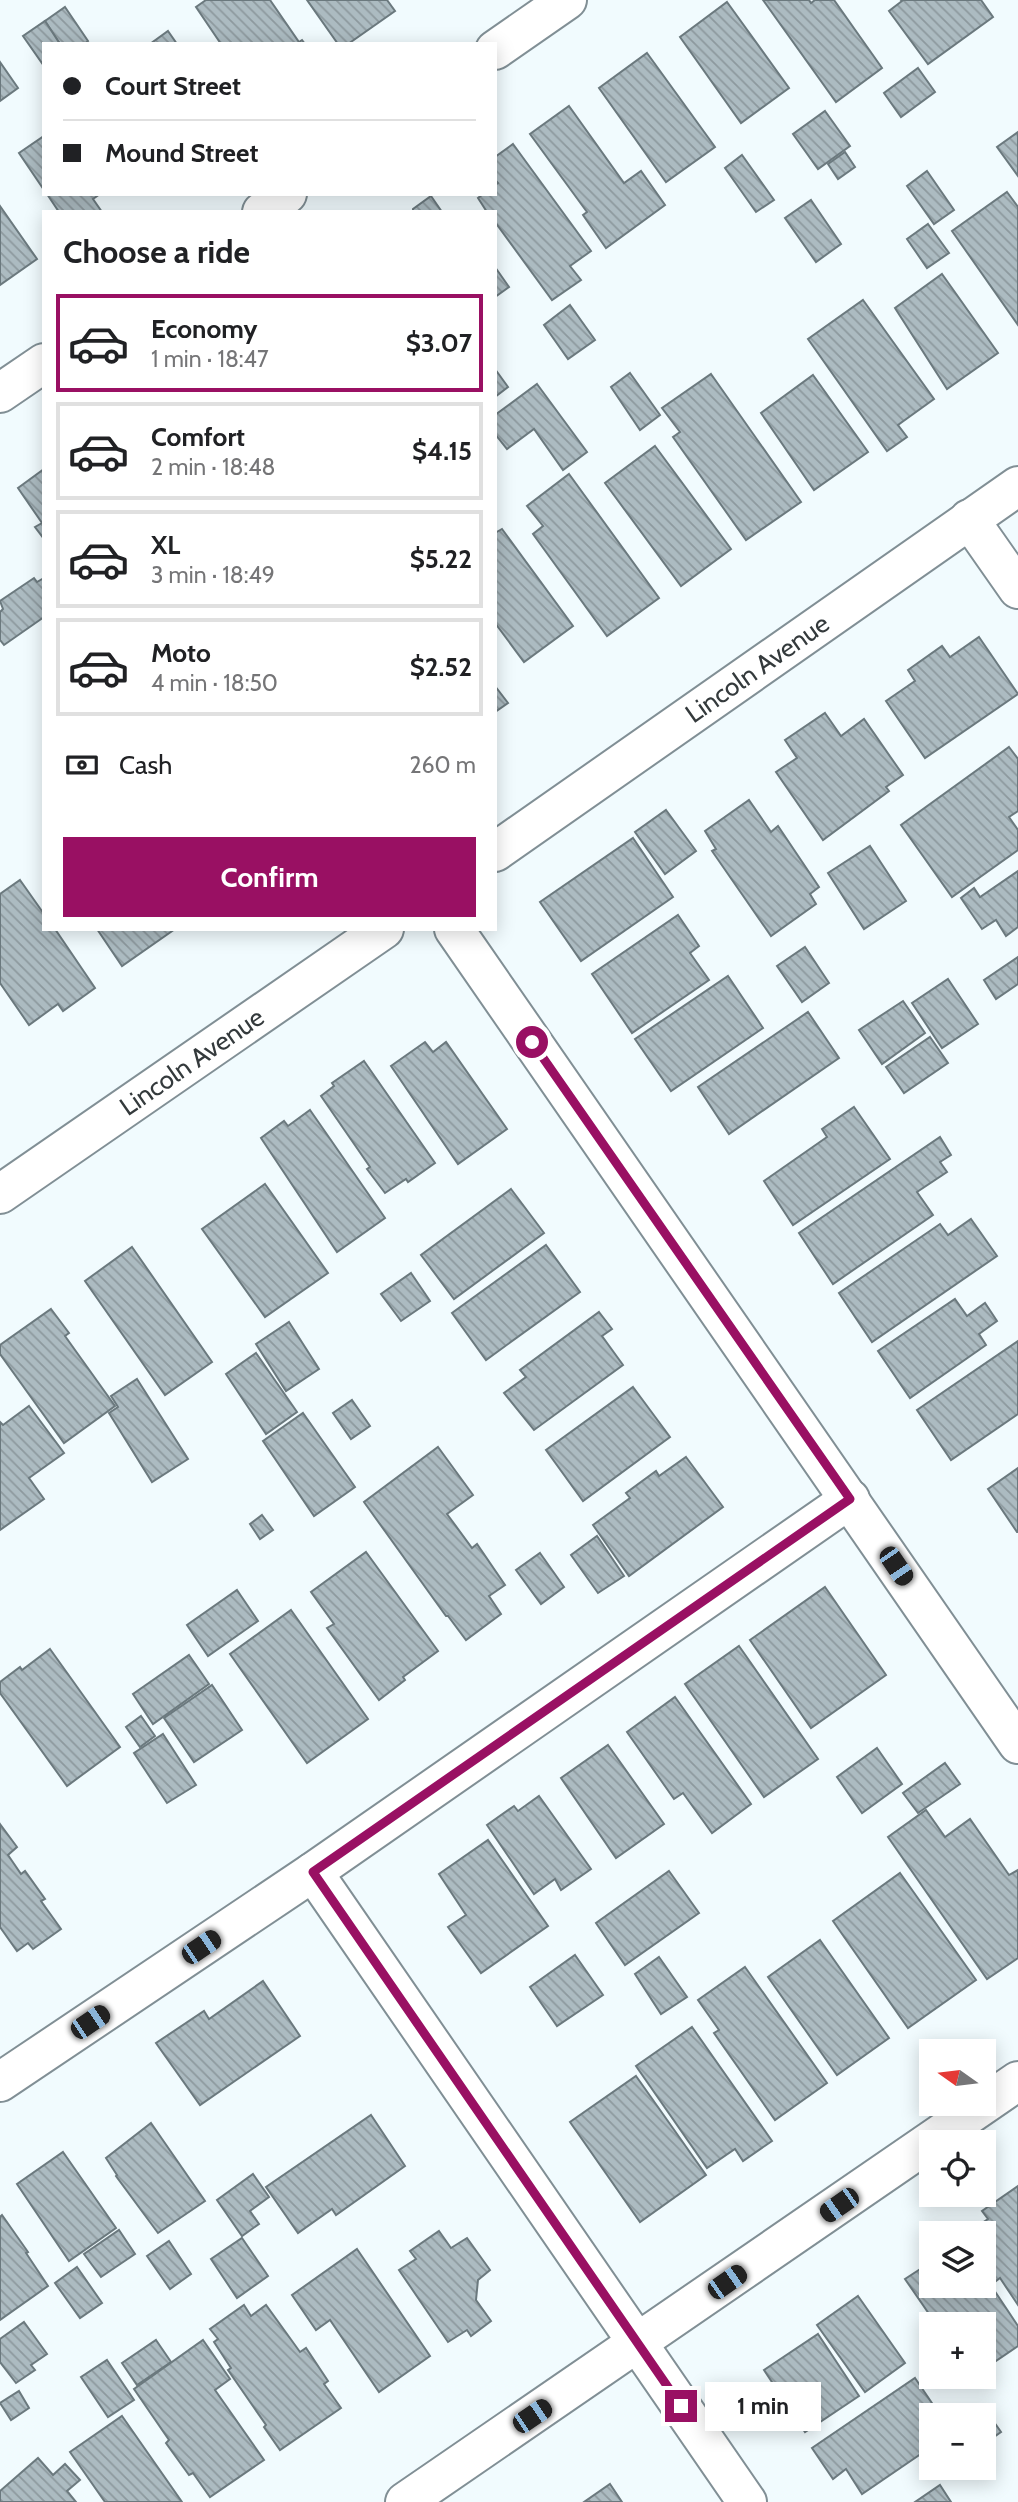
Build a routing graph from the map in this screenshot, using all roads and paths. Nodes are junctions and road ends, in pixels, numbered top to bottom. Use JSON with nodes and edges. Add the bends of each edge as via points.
{"nodes":[{"id":1,"x":567,"y":0,"type":"edge"},
{"id":2,"x":497,"y":49,"type":"edge"},
{"id":3,"x":284,"y":196,"type":"edge"},
{"id":4,"x":265,"y":210,"type":"edge"},
{"id":5,"x":42,"y":364,"type":"edge"},
{"id":6,"x":0,"y":393,"type":"edge"},
{"id":7,"x":1018,"y":486,"type":"edge"},
{"id":8,"x":969,"y":519,"type":"junction"},
{"id":9,"x":1018,"y":589,"type":"edge"},
{"id":10,"x":497,"y":851,"type":"edge"},
{"id":11,"x":381,"y":931,"type":"edge"},
{"id":12,"x":455,"y":931,"type":"edge"},
{"id":13,"x":0,"y":1194,"type":"edge"},
{"id":14,"x":850,"y":1499,"type":"junction"},
{"id":15,"x":1018,"y":1744,"type":"edge"},
{"id":16,"x":313,"y":1872,"type":"junction"},
{"id":17,"x":1018,"y":2081,"type":"edge"},
{"id":18,"x":0,"y":2082,"type":"edge"},
{"id":19,"x":638,"y":2344,"type":"junction"},
{"id":20,"x":405,"y":2502,"type":"edge"},
{"id":21,"x":747,"y":2502,"type":"edge"}],
"edges":[{"from":1,"to":2,"type":"street"},
{"from":3,"to":4,"type":"street"},
{"from":5,"to":6,"type":"street"},
{"from":7,"to":8,"type":"street","name":"Lincoln Avenue"},
{"from":8,"to":9,"type":"street"},
{"from":8,"to":10,"type":"street","name":"Lincoln Avenue"},
{"from":11,"to":13,"type":"street","name":"Lincoln Avenue"},
{"from":12,"to":14,"type":"street"},
{"from":14,"to":15,"type":"street"},
{"from":14,"to":16,"type":"street"},
{"from":16,"to":18,"type":"street"},
{"from":16,"to":19,"type":"street"},
{"from":17,"to":19,"type":"street"},
{"from":19,"to":20,"type":"street"},
{"from":19,"to":21,"type":"street"}]}
